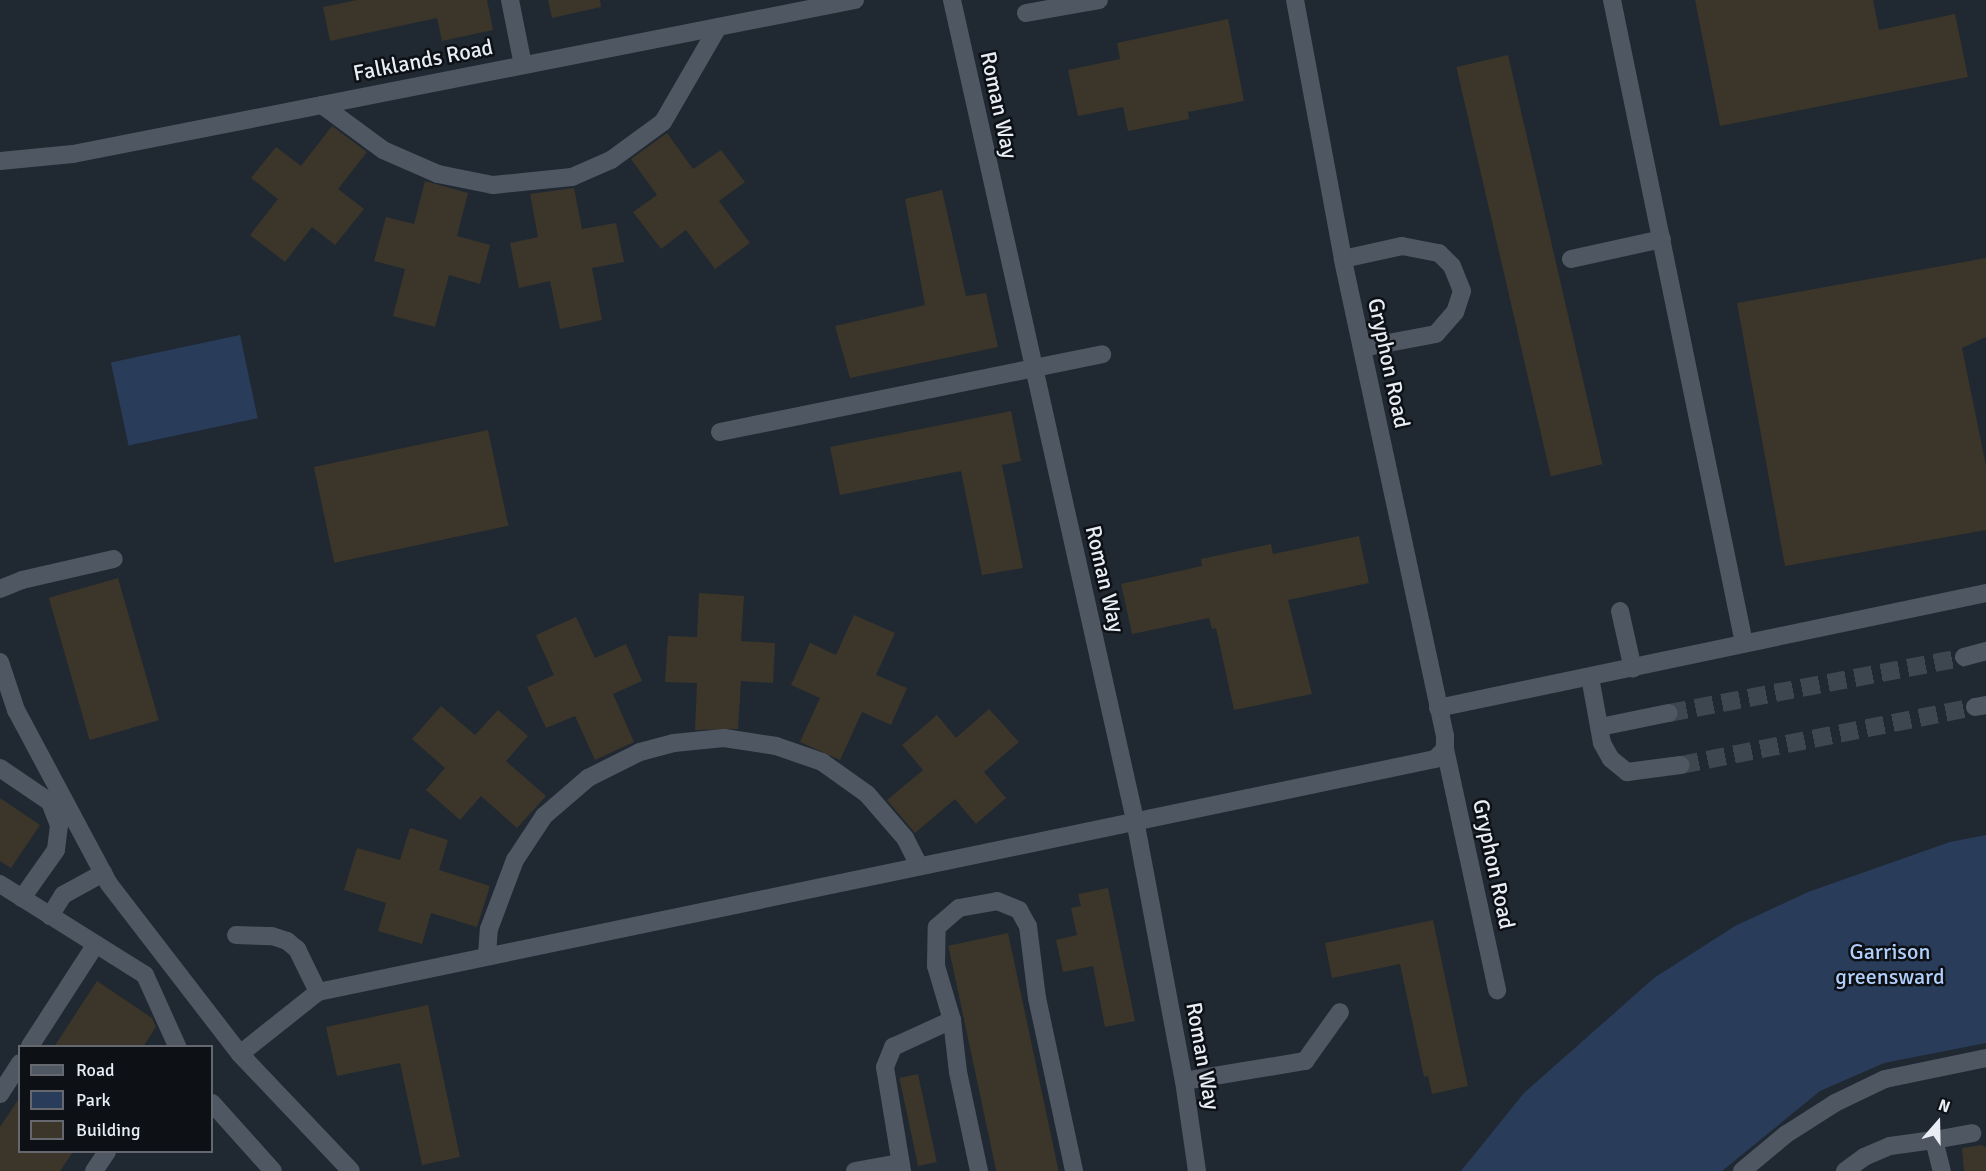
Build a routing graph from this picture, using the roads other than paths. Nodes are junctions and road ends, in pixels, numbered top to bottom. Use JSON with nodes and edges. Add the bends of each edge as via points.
{"nodes":[{"id":1,"x":510,"y":0,"type":"edge"},
{"id":2,"x":855,"y":0,"type":"edge"},
{"id":3,"x":952,"y":0,"type":"edge"},
{"id":4,"x":1099,"y":0,"type":"edge"},
{"id":5,"x":1295,"y":0,"type":"edge"},
{"id":6,"x":1612,"y":0,"type":"edge"},
{"id":7,"x":1026,"y":13,"type":"dead end"},
{"id":8,"x":718,"y":27,"type":"junction"},
{"id":9,"x":523,"y":65,"type":"junction"},
{"id":10,"x":322,"y":105,"type":"junction"},
{"id":11,"x":0,"y":161,"type":"edge"},
{"id":12,"x":1662,"y":239,"type":"junction"},
{"id":13,"x":1343,"y":259,"type":"junction"},
{"id":14,"x":1570,"y":259,"type":"dead end"},
{"id":15,"x":1362,"y":348,"type":"junction"},
{"id":16,"x":1102,"y":354,"type":"dead end"},
{"id":17,"x":1031,"y":366,"type":"junction"},
{"id":18,"x":720,"y":432,"type":"dead end"},
{"id":19,"x":114,"y":560,"type":"dead end"},
{"id":20,"x":0,"y":589,"type":"edge"},
{"id":21,"x":1986,"y":593,"type":"edge"},
{"id":22,"x":1620,"y":612,"type":"dead end"},
{"id":23,"x":1744,"y":643,"type":"junction"},
{"id":24,"x":1986,"y":651,"type":"edge"},
{"id":25,"x":1964,"y":657,"type":"tunnel mouth"},
{"id":26,"x":0,"y":662,"type":"edge"},
{"id":27,"x":1633,"y":669,"type":"junction"},
{"id":28,"x":1590,"y":677,"type":"junction"},
{"id":29,"x":1438,"y":708,"type":"junction"},
{"id":30,"x":1670,"y":713,"type":"tunnel mouth"},
{"id":31,"x":1600,"y":727,"type":"junction"},
{"id":32,"x":1445,"y":742,"type":"junction"},
{"id":33,"x":1681,"y":765,"type":"tunnel mouth"},
{"id":34,"x":0,"y":768,"type":"edge"},
{"id":35,"x":1135,"y":820,"type":"junction"},
{"id":36,"x":919,"y":865,"type":"junction"},
{"id":37,"x":103,"y":873,"type":"junction"},
{"id":38,"x":0,"y":884,"type":"edge"},
{"id":39,"x":22,"y":898,"type":"junction"},
{"id":40,"x":50,"y":916,"type":"junction"},
{"id":41,"x":236,"y":935,"type":"dead end"},
{"id":42,"x":96,"y":944,"type":"junction"},
{"id":43,"x":487,"y":955,"type":"junction"},
{"id":44,"x":1497,"y":990,"type":"dead end"},
{"id":45,"x":318,"y":992,"type":"junction"},
{"id":46,"x":1340,"y":1012,"type":"dead end"},
{"id":47,"x":952,"y":1020,"type":"junction"},
{"id":48,"x":31,"y":1045,"type":"edge"},
{"id":49,"x":176,"y":1045,"type":"edge"},
{"id":50,"x":240,"y":1054,"type":"junction"},
{"id":51,"x":1986,"y":1058,"type":"edge"},
{"id":52,"x":18,"y":1066,"type":"edge"},
{"id":53,"x":1184,"y":1081,"type":"junction"},
{"id":54,"x":0,"y":1094,"type":"edge"},
{"id":55,"x":213,"y":1103,"type":"edge"},
{"id":56,"x":1972,"y":1133,"type":"dead end"},
{"id":57,"x":1934,"y":1140,"type":"junction"},
{"id":58,"x":901,"y":1167,"type":"edge"},
{"id":59,"x":266,"y":1168,"type":"edge"},
{"id":60,"x":351,"y":1171,"type":"edge"},
{"id":61,"x":855,"y":1171,"type":"edge"},
{"id":62,"x":979,"y":1171,"type":"edge"},
{"id":63,"x":1074,"y":1171,"type":"edge"},
{"id":64,"x":1197,"y":1171,"type":"edge"},
{"id":65,"x":1742,"y":1171,"type":"edge"},
{"id":66,"x":1845,"y":1171,"type":"edge"},
{"id":67,"x":1942,"y":1171,"type":"edge"}],
"edges":[{"from":1,"to":9,"type":"street"},
{"from":2,"to":8,"type":"street","name":"Falklands Road"},
{"from":3,"to":17,"type":"street","name":"Roman Way"},
{"from":4,"to":7,"type":"street"},
{"from":5,"to":13,"type":"street","name":"Gryphon Road"},
{"from":6,"to":12,"type":"street"},
{"from":8,"to":9,"type":"street","name":"Falklands Road"},
{"from":8,"to":10,"type":"street","via":[[663,122],[611,160],[572,177],[493,185],[438,174],[383,150]]},
{"from":9,"to":10,"type":"street","name":"Falklands Road"},
{"from":10,"to":11,"type":"street","name":"Falklands Road","via":[[73,154]]},
{"from":12,"to":14,"type":"street"},
{"from":12,"to":23,"type":"street"},
{"from":13,"to":15,"type":"street","name":"Gryphon Road"},
{"from":13,"to":15,"type":"street","via":[[1402,246],[1439,253],[1452,266],[1462,291],[1455,312],[1436,334]]},
{"from":15,"to":29,"type":"street","name":"Gryphon Road"},
{"from":16,"to":17,"type":"street"},
{"from":17,"to":18,"type":"street"},
{"from":17,"to":35,"type":"street","name":"Roman Way"},
{"from":19,"to":20,"type":"street","via":[[22,580]]},
{"from":21,"to":23,"type":"street"},
{"from":22,"to":27,"type":"street"},
{"from":23,"to":27,"type":"street"},
{"from":24,"to":25,"type":"street"},
{"from":26,"to":37,"type":"street","via":[[16,710]]},
{"from":27,"to":28,"type":"street"},
{"from":28,"to":29,"type":"street"},
{"from":28,"to":31,"type":"street"},
{"from":29,"to":32,"type":"street","name":"Gryphon Road"},
{"from":30,"to":31,"type":"street"},
{"from":31,"to":33,"type":"street","via":[[1611,759],[1628,772]]},
{"from":32,"to":35,"type":"street","via":[[1435,759]]},
{"from":32,"to":44,"type":"street","name":"Gryphon Road"},
{"from":34,"to":39,"type":"street","via":[[51,802],[59,825],[56,850]]},
{"from":35,"to":36,"type":"street"},
{"from":35,"to":53,"type":"street","name":"Roman Way"},
{"from":36,"to":43,"type":"street"},
{"from":36,"to":43,"type":"street","via":[[905,838],[867,794],[822,762],[776,746],[724,738],[675,742],[640,752],[588,778],[544,816],[515,860],[489,929]]},
{"from":37,"to":40,"type":"street","via":[[63,895]]},
{"from":37,"to":50,"type":"street"},
{"from":38,"to":39,"type":"street"},
{"from":39,"to":40,"type":"street"},
{"from":40,"to":42,"type":"street"},
{"from":41,"to":45,"type":"street","via":[[272,936],[287,941],[297,949]]},
{"from":42,"to":48,"type":"street"},
{"from":42,"to":49,"type":"street","via":[[145,975]]},
{"from":43,"to":45,"type":"street"},
{"from":45,"to":50,"type":"street"},
{"from":46,"to":53,"type":"street","via":[[1305,1060]]},
{"from":47,"to":58,"type":"street","via":[[893,1047],[885,1067]]},
{"from":47,"to":62,"type":"street","via":[[958,1072]]},
{"from":47,"to":63,"type":"street","via":[[936,966],[937,927],[959,908],[997,901],[1019,910],[1028,926],[1037,998]]},
{"from":50,"to":60,"type":"street"},
{"from":51,"to":65,"type":"street","via":[[1885,1079],[1835,1102],[1785,1135]]},
{"from":52,"to":54,"type":"street"},
{"from":53,"to":64,"type":"street","name":"Roman Way"},
{"from":55,"to":59,"type":"street"},
{"from":56,"to":57,"type":"street"},
{"from":57,"to":66,"type":"street","via":[[1864,1156]]},
{"from":57,"to":67,"type":"street"},
{"from":58,"to":61,"type":"street"}]}
